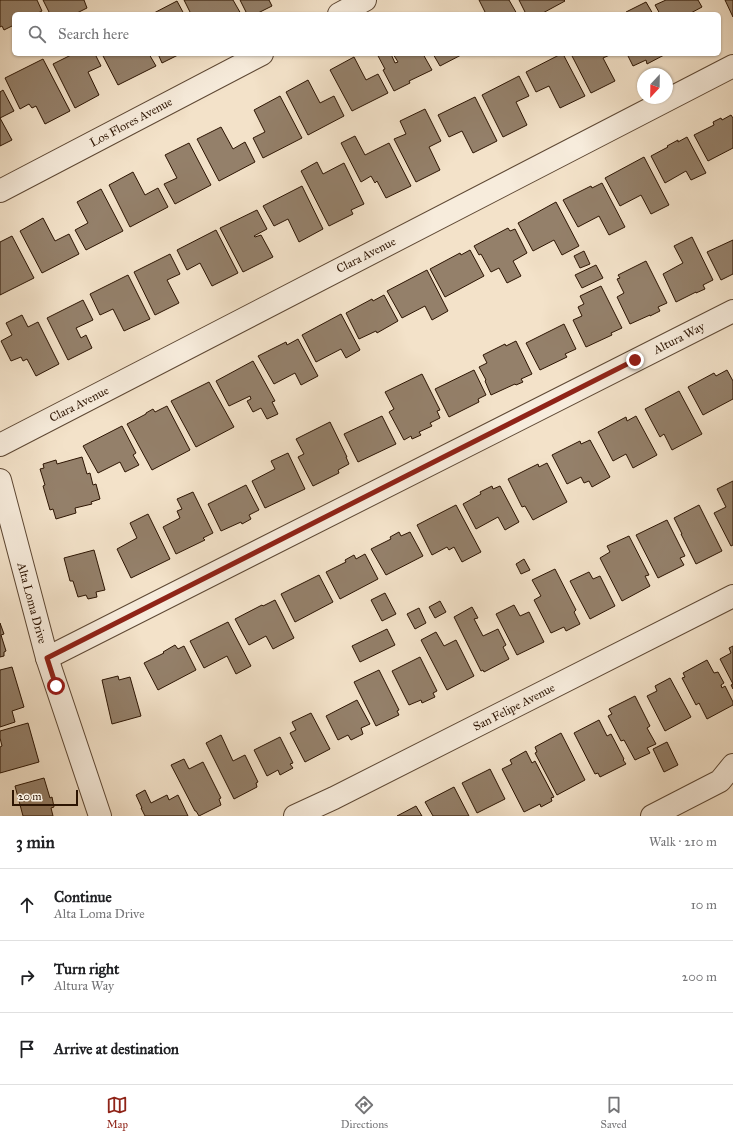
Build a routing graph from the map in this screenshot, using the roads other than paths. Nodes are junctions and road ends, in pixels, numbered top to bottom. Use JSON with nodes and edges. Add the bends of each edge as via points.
{"nodes":[{"id":1,"x":365,"y":0,"type":"edge"},
{"id":2,"x":343,"y":12,"type":"edge"},
{"id":3,"x":258,"y":56,"type":"edge"},
{"id":4,"x":733,"y":66,"type":"edge"},
{"id":5,"x":0,"y":191,"type":"edge"},
{"id":6,"x":733,"y":311,"type":"edge"},
{"id":7,"x":0,"y":445,"type":"edge"},
{"id":8,"x":0,"y":480,"type":"edge"},
{"id":9,"x":733,"y":596,"type":"edge"},
{"id":10,"x":47,"y":658,"type":"junction"},
{"id":11,"x":729,"y":775,"type":"edge"},
{"id":12,"x":100,"y":816,"type":"edge"},
{"id":13,"x":295,"y":816,"type":"edge"},
{"id":14,"x":652,"y":816,"type":"edge"}],
"edges":[{"from":1,"to":2,"type":"street"},
{"from":3,"to":5,"type":"street","name":"Los Flores Avenue"},
{"from":4,"to":7,"type":"street","name":"Clara Avenue"},
{"from":6,"to":10,"type":"street","name":"Altura Way"},
{"from":8,"to":10,"type":"street","name":"Alta Loma Drive"},
{"from":9,"to":13,"type":"street","name":"San Felipe Avenue"},
{"from":10,"to":12,"type":"street","name":"Alta Loma Drive"},
{"from":11,"to":14,"type":"street"}]}
